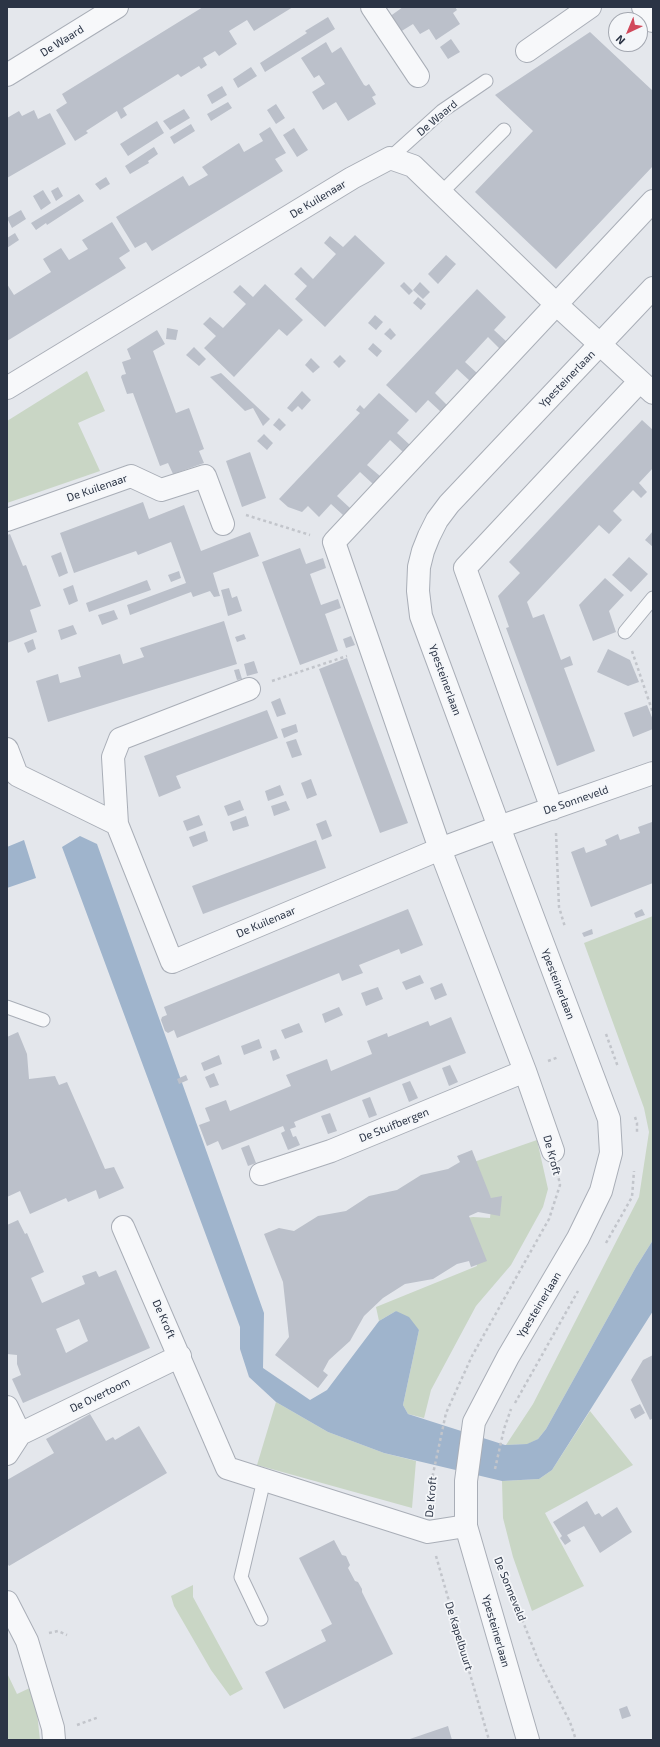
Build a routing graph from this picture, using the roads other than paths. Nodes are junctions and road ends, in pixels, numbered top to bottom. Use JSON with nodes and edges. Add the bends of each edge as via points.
{"nodes":[{"id":1,"x":116,"y":7,"type":"edge"},
{"id":2,"x":372,"y":7,"type":"edge"},
{"id":3,"x":590,"y":7,"type":"edge"},
{"id":4,"x":644,"y":7,"type":"edge"},
{"id":5,"x":653,"y":21,"type":"edge"},
{"id":6,"x":527,"y":51,"type":"dead end"},
{"id":7,"x":7,"y":75,"type":"edge"},
{"id":8,"x":418,"y":76,"type":"dead end"},
{"id":9,"x":486,"y":81,"type":"dead end"},
{"id":10,"x":504,"y":130,"type":"dead end"},
{"id":11,"x":390,"y":158,"type":"junction"},
{"id":12,"x":441,"y":193,"type":"junction"},
{"id":13,"x":653,"y":201,"type":"edge"},
{"id":14,"x":653,"y":288,"type":"edge"},
{"id":15,"x":557,"y":305,"type":"junction"},
{"id":16,"x":600,"y":344,"type":"junction"},
{"id":17,"x":7,"y":388,"type":"edge"},
{"id":18,"x":646,"y":388,"type":"edge"},
{"id":19,"x":220,"y":515,"type":"road end"},
{"id":20,"x":7,"y":520,"type":"edge"},
{"id":21,"x":653,"y":598,"type":"edge"},
{"id":22,"x":625,"y":632,"type":"road end"},
{"id":23,"x":248,"y":689,"type":"road end"},
{"id":24,"x":7,"y":749,"type":"edge"},
{"id":25,"x":653,"y":773,"type":"edge"},
{"id":26,"x":552,"y":809,"type":"junction"},
{"id":27,"x":116,"y":824,"type":"junction"},
{"id":28,"x":499,"y":827,"type":"junction"},
{"id":29,"x":440,"y":849,"type":"junction"},
{"id":30,"x":7,"y":1007,"type":"edge"},
{"id":31,"x":43,"y":1020,"type":"dead end"},
{"id":32,"x":525,"y":1071,"type":"junction"},
{"id":33,"x":553,"y":1151,"type":"road end"},
{"id":34,"x":261,"y":1174,"type":"dead end"},
{"id":35,"x":123,"y":1227,"type":"dead end"},
{"id":36,"x":180,"y":1356,"type":"junction"},
{"id":37,"x":7,"y":1407,"type":"edge"},
{"id":38,"x":13,"y":1432,"type":"edge"},
{"id":39,"x":7,"y":1454,"type":"edge"},
{"id":40,"x":264,"y":1480,"type":"junction"},
{"id":41,"x":466,"y":1526,"type":"junction"},
{"id":42,"x":7,"y":1602,"type":"edge"},
{"id":43,"x":261,"y":1619,"type":"dead end"},
{"id":44,"x":54,"y":1740,"type":"edge"},
{"id":45,"x":528,"y":1740,"type":"edge"}],
"edges":[{"from":1,"to":7,"type":"street","name":"De Waard"},
{"from":2,"to":8,"type":"street"},
{"from":3,"to":6,"type":"street"},
{"from":4,"to":5,"type":"street"},
{"from":9,"to":11,"type":"lane","name":"De Waard","via":[[442,111]]},
{"from":10,"to":12,"type":"lane"},
{"from":11,"to":12,"type":"street","via":[[413,166]]},
{"from":11,"to":17,"type":"street","name":"De Kuilenaar","via":[[352,178]]},
{"from":12,"to":15,"type":"street"},
{"from":13,"to":15,"type":"street"},
{"from":14,"to":16,"type":"street","name":"Ypesteinerlaan"},
{"from":15,"to":16,"type":"street"},
{"from":15,"to":29,"type":"street","via":[[334,542]]},
{"from":16,"to":18,"type":"street"},
{"from":16,"to":28,"type":"street","name":"Ypesteinerlaan","via":[[448,504],[429,536],[419,568],[421,616]]},
{"from":18,"to":26,"type":"street","via":[[465,568]]},
{"from":19,"to":20,"type":"street","name":"De Kuilenaar","via":[[205,476],[161,490],[131,476]]},
{"from":21,"to":22,"type":"lane"},
{"from":23,"to":27,"type":"street","name":"De Kuilenaar","via":[[120,739],[113,758]]},
{"from":24,"to":27,"type":"street","via":[[17,774]]},
{"from":25,"to":26,"type":"street","name":"De Sonneveld"},
{"from":26,"to":28,"type":"street","name":"De Sonneveld"},
{"from":27,"to":29,"type":"street","name":"De Kuilenaar","via":[[172,962]]},
{"from":28,"to":29,"type":"street","name":"De Kuilenaar"},
{"from":28,"to":41,"type":"street","name":"Ypesteinerlaan","via":[[610,1119],[611,1153],[601,1191],[578,1238],[508,1356],[474,1422],[466,1481]]},
{"from":29,"to":32,"type":"street"},
{"from":30,"to":31,"type":"lane"},
{"from":32,"to":33,"type":"street","name":"De Kroft"},
{"from":32,"to":34,"type":"street","name":"De Stuifbergen","via":[[331,1150]]},
{"from":35,"to":36,"type":"street","name":"De Kroft"},
{"from":36,"to":38,"type":"street","name":"De Overtoom"},
{"from":36,"to":40,"type":"street","name":"De Kroft","via":[[227,1468]]},
{"from":37,"to":38,"type":"street"},
{"from":38,"to":39,"type":"street"},
{"from":40,"to":41,"type":"street","name":"De Kroft","via":[[428,1532]]},
{"from":40,"to":43,"type":"lane","via":[[241,1577]]},
{"from":41,"to":45,"type":"street","name":"Ypesteinerlaan"},
{"from":42,"to":44,"type":"street","via":[[27,1641],[53,1728]]}]}
